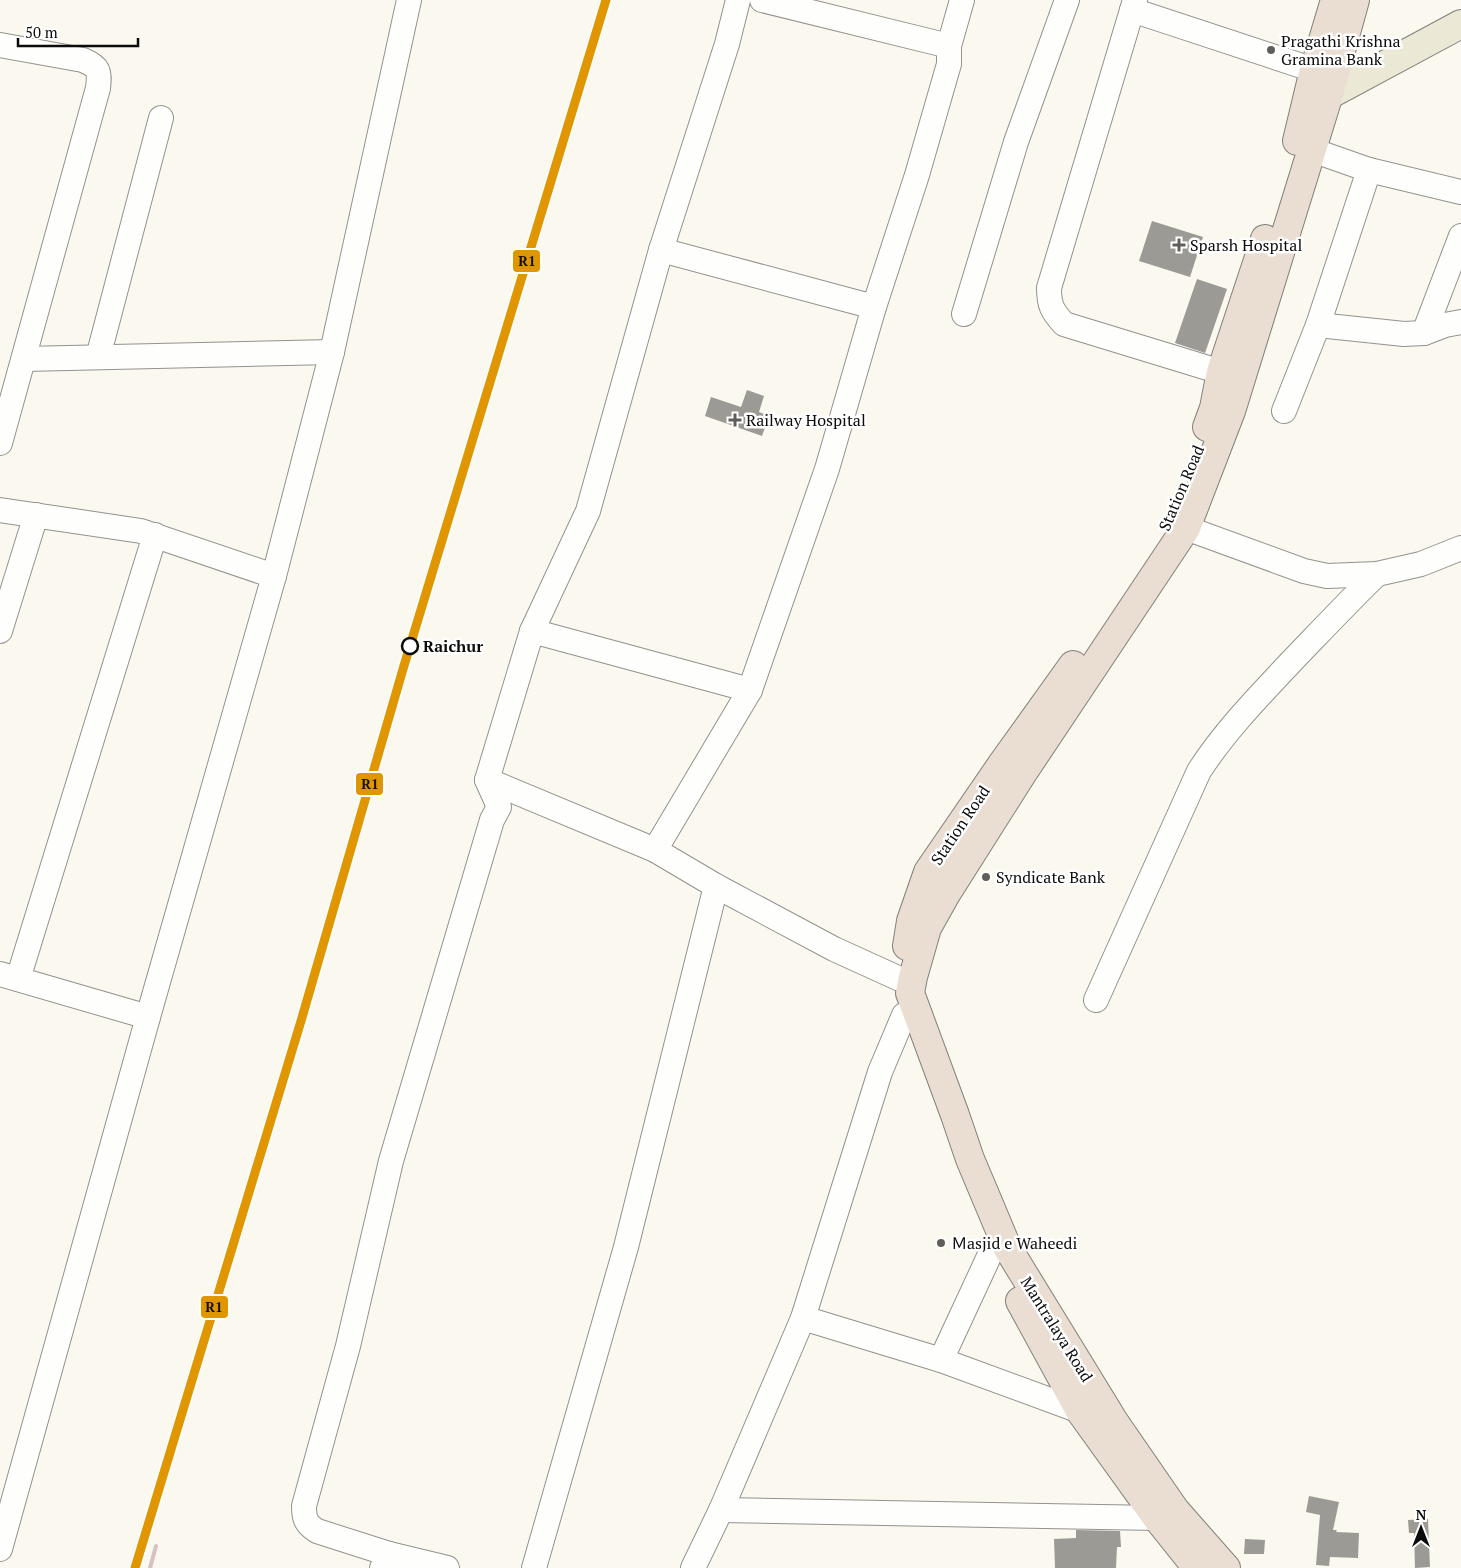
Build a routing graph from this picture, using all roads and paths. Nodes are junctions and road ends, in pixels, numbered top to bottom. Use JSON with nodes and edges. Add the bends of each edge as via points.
{"nodes":[{"id":1,"x":409,"y":0,"type":"edge"},
{"id":2,"x":738,"y":0,"type":"edge"},
{"id":3,"x":762,"y":0,"type":"edge"},
{"id":4,"x":962,"y":0,"type":"edge"},
{"id":5,"x":1067,"y":0,"type":"edge"},
{"id":6,"x":1335,"y":0,"type":"edge"},
{"id":7,"x":1355,"y":0,"type":"edge"},
{"id":8,"x":1133,"y":5,"type":"edge"},
{"id":9,"x":1461,"y":24,"type":"edge"},
{"id":10,"x":0,"y":45,"type":"edge"},
{"id":11,"x":948,"y":46,"type":"junction"},
{"id":12,"x":1314,"y":70,"type":"junction"},
{"id":13,"x":1329,"y":94,"type":"junction"},
{"id":14,"x":1305,"y":109,"type":"junction"},
{"id":15,"x":161,"y":118,"type":"dead end"},
{"id":16,"x":1312,"y":150,"type":"junction"},
{"id":17,"x":1368,"y":170,"type":"junction"},
{"id":18,"x":1461,"y":192,"type":"edge"},
{"id":19,"x":1461,"y":236,"type":"edge"},
{"id":20,"x":662,"y":250,"type":"junction"},
{"id":21,"x":874,"y":307,"type":"junction"},
{"id":22,"x":964,"y":314,"type":"dead end"},
{"id":23,"x":1461,"y":322,"type":"edge"},
{"id":24,"x":1318,"y":325,"type":"junction"},
{"id":25,"x":1424,"y":332,"type":"junction"},
{"id":26,"x":332,"y":352,"type":"junction"},
{"id":27,"x":98,"y":356,"type":"junction"},
{"id":28,"x":24,"y":359,"type":"junction"},
{"id":29,"x":1221,"y":372,"type":"junction"},
{"id":30,"x":7,"y":386,"type":"edge"},
{"id":31,"x":1284,"y":411,"type":"dead end"},
{"id":32,"x":0,"y":443,"type":"edge"},
{"id":33,"x":0,"y":510,"type":"edge"},
{"id":34,"x":36,"y":515,"type":"junction"},
{"id":35,"x":1186,"y":528,"type":"junction"},
{"id":36,"x":155,"y":535,"type":"junction"},
{"id":37,"x":1461,"y":548,"type":"edge"},
{"id":38,"x":1377,"y":574,"type":"junction"},
{"id":39,"x":274,"y":576,"type":"junction"},
{"id":40,"x":0,"y":631,"type":"edge"},
{"id":41,"x":532,"y":631,"type":"junction"},
{"id":42,"x":750,"y":690,"type":"junction"},
{"id":43,"x":487,"y":780,"type":"junction"},
{"id":44,"x":655,"y":850,"type":"junction"},
{"id":45,"x":716,"y":886,"type":"junction"},
{"id":46,"x":9,"y":977,"type":"edge"},
{"id":47,"x":907,"y":978,"type":"junction"},
{"id":48,"x":1096,"y":1000,"type":"dead end"},
{"id":49,"x":904,"y":1015,"type":"junction"},
{"id":50,"x":148,"y":1017,"type":"junction"},
{"id":51,"x":992,"y":1250,"type":"junction"},
{"id":52,"x":803,"y":1318,"type":"junction"},
{"id":53,"x":941,"y":1360,"type":"junction"},
{"id":54,"x":1080,"y":1411,"type":"junction"},
{"id":55,"x":721,"y":1510,"type":"junction"},
{"id":56,"x":1157,"y":1518,"type":"junction"},
{"id":57,"x":0,"y":1549,"type":"edge"},
{"id":58,"x":385,"y":1561,"type":"edge"},
{"id":59,"x":447,"y":1568,"type":"edge"},
{"id":60,"x":534,"y":1568,"type":"edge"},
{"id":61,"x":693,"y":1568,"type":"edge"},
{"id":62,"x":1198,"y":1568,"type":"edge"},
{"id":63,"x":1226,"y":1568,"type":"edge"}],
"edges":[{"from":1,"to":26,"type":"street"},
{"from":2,"to":20,"type":"street"},
{"from":3,"to":11,"type":"street"},
{"from":4,"to":11,"type":"street"},
{"from":5,"to":22,"type":"street","via":[[1016,142]]},
{"from":6,"to":12,"type":"highway","name":"Station Road"},
{"from":7,"to":13,"type":"highway","name":"Station Road"},
{"from":8,"to":12,"type":"street"},
{"from":8,"to":29,"type":"street","via":[[1049,288],[1049,300],[1054,314],[1064,324]]},
{"from":9,"to":13,"type":"main road"},
{"from":10,"to":28,"type":"street","via":[[83,60],[93,64],[100,76]]},
{"from":11,"to":21,"type":"street","via":[[948,64],[917,175]]},
{"from":12,"to":14,"type":"highway","name":"Station Road"},
{"from":13,"to":14,"type":"main road"},
{"from":13,"to":16,"type":"highway","name":"Station Road"},
{"from":14,"to":29,"type":"highway","name":"Station Road","via":[[1296,146]]},
{"from":15,"to":27,"type":"street"},
{"from":16,"to":17,"type":"street"},
{"from":16,"to":35,"type":"highway","name":"Station Road","via":[[1232,411]]},
{"from":17,"to":18,"type":"street"},
{"from":17,"to":24,"type":"street"},
{"from":19,"to":25,"type":"street"},
{"from":20,"to":21,"type":"street"},
{"from":20,"to":41,"type":"street","via":[[588,511]]},
{"from":21,"to":42,"type":"street","via":[[827,469]]},
{"from":23,"to":25,"type":"street"},
{"from":24,"to":25,"type":"street","via":[[1404,334]]},
{"from":24,"to":31,"type":"street"},
{"from":26,"to":27,"type":"street"},
{"from":26,"to":39,"type":"street"},
{"from":27,"to":28,"type":"street"},
{"from":28,"to":30,"type":"street"},
{"from":29,"to":47,"type":"highway","name":"Station Road","via":[[1214,408],[1170,522],[1128,590],[928,872],[911,921]]},
{"from":30,"to":32,"type":"street"},
{"from":33,"to":34,"type":"street"},
{"from":34,"to":36,"type":"street"},
{"from":34,"to":40,"type":"street"},
{"from":35,"to":38,"type":"street","via":[[1304,571],[1327,576]]},
{"from":35,"to":47,"type":"highway","name":"Station Road","via":[[946,894],[927,928]]},
{"from":36,"to":39,"type":"street"},
{"from":36,"to":46,"type":"street"},
{"from":37,"to":38,"type":"street","via":[[1421,564]]},
{"from":38,"to":48,"type":"street","via":[[1241,715],[1199,771]]},
{"from":39,"to":50,"type":"street"},
{"from":41,"to":42,"type":"street"},
{"from":41,"to":43,"type":"street"},
{"from":42,"to":44,"type":"street"},
{"from":43,"to":44,"type":"street"},
{"from":43,"to":58,"type":"street","via":[[499,807],[492,820],[392,1161],[348,1346],[304,1506],[308,1525]]},
{"from":44,"to":45,"type":"street"},
{"from":45,"to":47,"type":"street","via":[[834,949]]},
{"from":45,"to":60,"type":"street","via":[[626,1247]]},
{"from":46,"to":50,"type":"street"},
{"from":47,"to":49,"type":"highway","name":"Mantralaya Road","via":[[898,992]]},
{"from":47,"to":63,"type":"highway","name":"Mantralaya Road","via":[[970,1159],[1007,1247],[1175,1510]]},
{"from":49,"to":51,"type":"highway","name":"Mantralaya Road","via":[[958,1170]]},
{"from":49,"to":52,"type":"street","via":[[880,1072]]},
{"from":50,"to":57,"type":"street"},
{"from":51,"to":53,"type":"street"},
{"from":51,"to":54,"type":"highway","name":"Mantralaya Road"},
{"from":52,"to":53,"type":"street"},
{"from":52,"to":55,"type":"street"},
{"from":53,"to":54,"type":"street"},
{"from":54,"to":56,"type":"highway","name":"Mantralaya Road"},
{"from":55,"to":56,"type":"street"},
{"from":55,"to":61,"type":"street"},
{"from":56,"to":62,"type":"highway","name":"Mantralaya Road"},
{"from":58,"to":59,"type":"street"}]}
